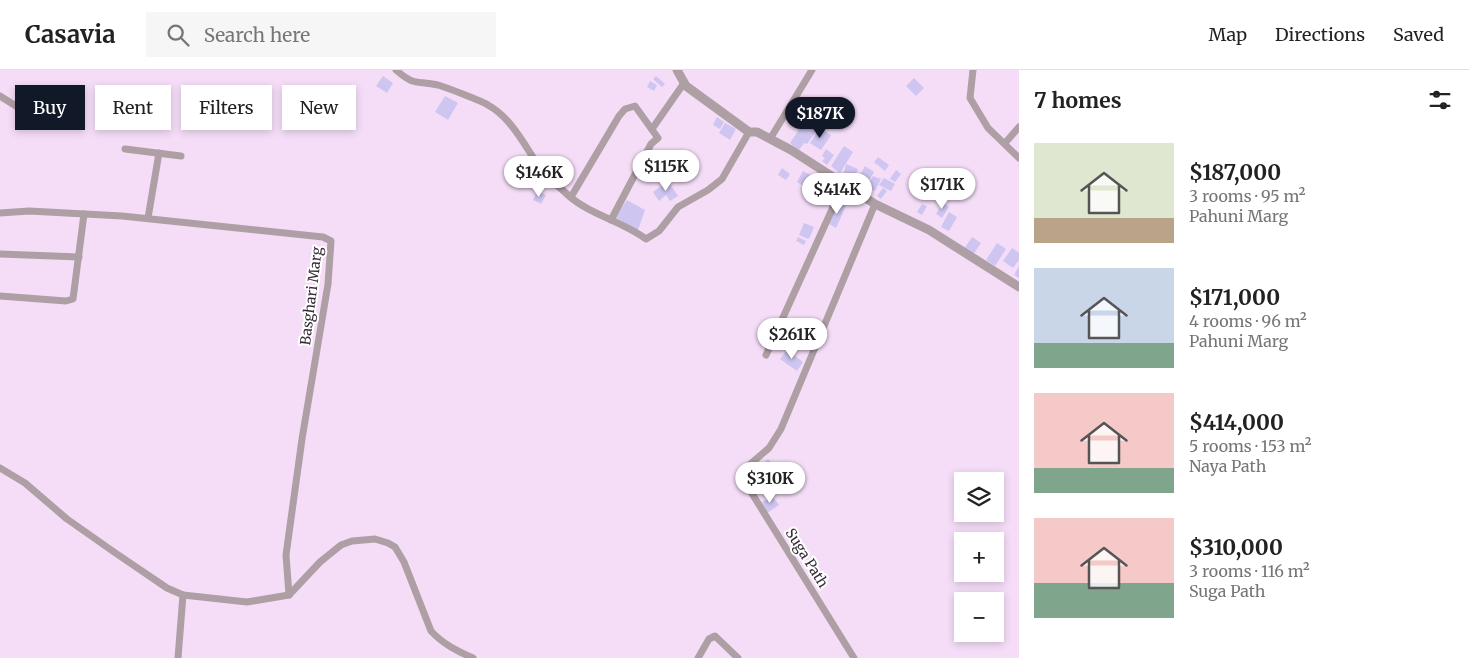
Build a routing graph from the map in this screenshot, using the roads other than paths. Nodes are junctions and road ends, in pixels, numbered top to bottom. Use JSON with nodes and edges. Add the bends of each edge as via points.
{"nodes":[{"id":1,"x":396,"y":70,"type":"edge"},
{"id":2,"x":677,"y":70,"type":"edge"},
{"id":3,"x":812,"y":70,"type":"edge"},
{"id":4,"x":973,"y":70,"type":"edge"},
{"id":5,"x":684,"y":83,"type":"junction"},
{"id":6,"x":0,"y":96,"type":"edge"},
{"id":7,"x":15,"y":105,"type":"edge"},
{"id":8,"x":1019,"y":127,"type":"edge"},
{"id":9,"x":652,"y":129,"type":"junction"},
{"id":10,"x":749,"y":132,"type":"junction"},
{"id":11,"x":770,"y":139,"type":"junction"},
{"id":12,"x":1005,"y":143,"type":"junction"},
{"id":13,"x":125,"y":149,"type":"dead end"},
{"id":14,"x":159,"y":153,"type":"junction"},
{"id":15,"x":181,"y":156,"type":"dead end"},
{"id":16,"x":1019,"y":158,"type":"edge"},
{"id":17,"x":844,"y":184,"type":"junction"},
{"id":18,"x":571,"y":197,"type":"junction"},
{"id":19,"x":875,"y":204,"type":"junction"},
{"id":20,"x":0,"y":213,"type":"edge"},
{"id":21,"x":84,"y":214,"type":"junction"},
{"id":22,"x":148,"y":218,"type":"junction"},
{"id":23,"x":611,"y":220,"type":"junction"},
{"id":24,"x":0,"y":254,"type":"edge"},
{"id":25,"x":79,"y":257,"type":"junction"},
{"id":26,"x":1019,"y":287,"type":"edge"},
{"id":27,"x":0,"y":296,"type":"edge"},
{"id":28,"x":766,"y":355,"type":"dead end"},
{"id":29,"x":0,"y":468,"type":"edge"},
{"id":30,"x":183,"y":595,"type":"junction"},
{"id":31,"x":289,"y":595,"type":"junction"},
{"id":32,"x":178,"y":658,"type":"edge"},
{"id":33,"x":473,"y":658,"type":"edge"},
{"id":34,"x":698,"y":658,"type":"edge"},
{"id":35,"x":738,"y":658,"type":"edge"},
{"id":36,"x":854,"y":658,"type":"edge"}],
"edges":[{"from":1,"to":18,"type":"street","via":[[408,80],[438,85],[488,104],[520,135],[542,171]]},
{"from":2,"to":5,"type":"street"},
{"from":3,"to":11,"type":"street"},
{"from":4,"to":12,"type":"street","via":[[970,98],[988,128]]},
{"from":5,"to":9,"type":"street"},
{"from":5,"to":10,"type":"street"},
{"from":6,"to":7,"type":"street"},
{"from":8,"to":12,"type":"street"},
{"from":9,"to":18,"type":"street","via":[[635,106],[625,109]]},
{"from":9,"to":23,"type":"street","via":[[658,138],[650,144]]},
{"from":10,"to":11,"type":"street","via":[[757,132]]},
{"from":10,"to":23,"type":"street","via":[[722,179],[678,207],[654,235],[646,239],[633,229]]},
{"from":11,"to":17,"type":"street"},
{"from":12,"to":16,"type":"street"},
{"from":13,"to":14,"type":"street"},
{"from":14,"to":15,"type":"street"},
{"from":14,"to":22,"type":"street"},
{"from":17,"to":19,"type":"street"},
{"from":17,"to":28,"type":"street"},
{"from":18,"to":23,"type":"street"},
{"from":19,"to":26,"type":"street","via":[[929,230]]},
{"from":19,"to":36,"type":"street","name":"Suga Path","via":[[781,429],[769,448],[742,472],[743,480]]},
{"from":20,"to":21,"type":"street","name":"Basghari Marg"},
{"from":21,"to":22,"type":"street","name":"Basghari Marg"},
{"from":21,"to":25,"type":"street"},
{"from":22,"to":31,"type":"street","name":"Basghari Marg","via":[[323,237],[331,241],[328,284],[286,555]]},
{"from":24,"to":25,"type":"street"},
{"from":25,"to":27,"type":"street","via":[[73,299]]},
{"from":29,"to":30,"type":"street","via":[[25,483],[67,519],[114,552],[166,588]]},
{"from":30,"to":31,"type":"street","via":[[247,602]]},
{"from":30,"to":32,"type":"street"},
{"from":31,"to":33,"type":"street","via":[[340,545],[375,539],[395,547],[415,585],[431,630],[446,645]]},
{"from":34,"to":35,"type":"street","via":[[709,639],[715,636]]}]}
